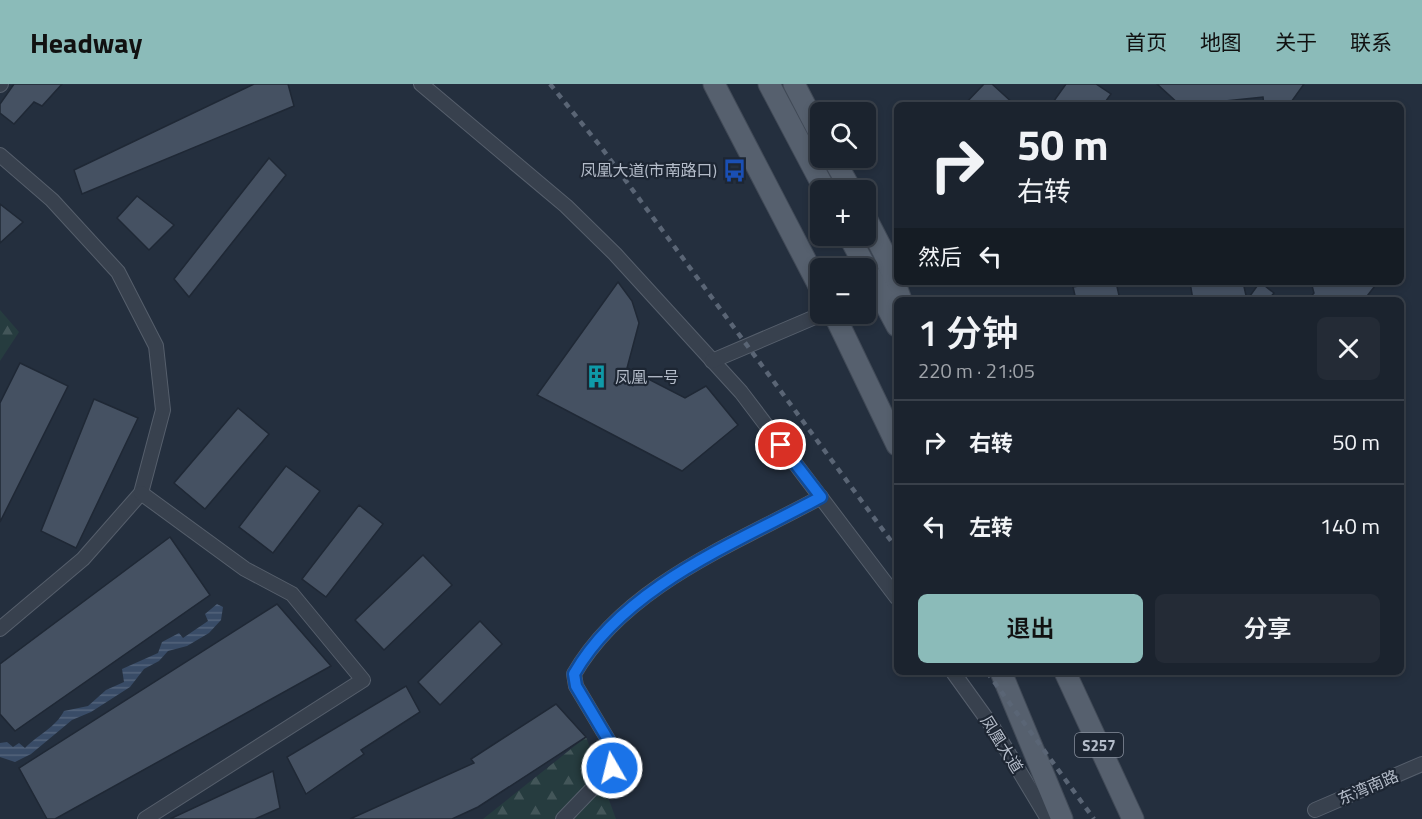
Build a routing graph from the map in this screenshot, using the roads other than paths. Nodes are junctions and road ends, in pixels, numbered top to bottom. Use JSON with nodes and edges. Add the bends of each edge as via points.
{"nodes":[{"id":1,"x":421,"y":84,"type":"edge"},
{"id":2,"x":714,"y":84,"type":"edge"},
{"id":3,"x":769,"y":84,"type":"edge"},
{"id":4,"x":794,"y":84,"type":"edge"},
{"id":5,"x":810,"y":115,"type":"edge"},
{"id":6,"x":0,"y":155,"type":"edge"},
{"id":7,"x":820,"y":180,"type":"edge"},
{"id":8,"x":876,"y":237,"type":"edge"},
{"id":9,"x":854,"y":246,"type":"edge"},
{"id":10,"x":810,"y":269,"type":"edge"},
{"id":11,"x":894,"y":281,"type":"edge"},
{"id":12,"x":810,"y":319,"type":"edge"},
{"id":13,"x":894,"y":320,"type":"edge"},
{"id":14,"x":839,"y":324,"type":"edge"},
{"id":15,"x":712,"y":361,"type":"junction"},
{"id":16,"x":894,"y":438,"type":"edge"},
{"id":17,"x":141,"y":493,"type":"junction"},
{"id":18,"x":821,"y":497,"type":"junction"},
{"id":19,"x":894,"y":594,"type":"edge"},
{"id":20,"x":0,"y":629,"type":"edge"},
{"id":21,"x":955,"y":675,"type":"edge"},
{"id":22,"x":1002,"y":675,"type":"edge"},
{"id":23,"x":1066,"y":675,"type":"edge"},
{"id":24,"x":1422,"y":764,"type":"edge"},
{"id":25,"x":1315,"y":810,"type":"dead end"},
{"id":26,"x":145,"y":819,"type":"edge"},
{"id":27,"x":563,"y":819,"type":"edge"},
{"id":28,"x":1048,"y":819,"type":"edge"},
{"id":29,"x":1062,"y":819,"type":"edge"},
{"id":30,"x":1133,"y":819,"type":"edge"}],
"edges":[{"from":1,"to":15,"type":"street","via":[[566,206]]},
{"from":2,"to":10,"type":"main road"},
{"from":3,"to":7,"type":"main road"},
{"from":4,"to":5,"type":"main road"},
{"from":6,"to":17,"type":"street","via":[[52,201],[118,272],[156,346],[164,410]]},
{"from":8,"to":11,"type":"main road"},
{"from":9,"to":13,"type":"main road"},
{"from":12,"to":15,"type":"street"},
{"from":14,"to":16,"type":"main road"},
{"from":15,"to":18,"type":"street","via":[[741,392]]},
{"from":17,"to":20,"type":"street","via":[[83,559]]},
{"from":17,"to":26,"type":"street","via":[[245,569],[292,594],[363,680]]},
{"from":18,"to":19,"type":"street"},
{"from":18,"to":27,"type":"street","via":[[669,578],[605,631],[574,674],[576,686],[613,748],[612,768]]},
{"from":21,"to":28,"type":"street","name":"凤凰大道","via":[[994,729]]},
{"from":22,"to":29,"type":"main road","name":"凤凰大道"},
{"from":23,"to":30,"type":"main road","number":"S257"},
{"from":24,"to":25,"type":"street","name":"东湾南路"}]}
